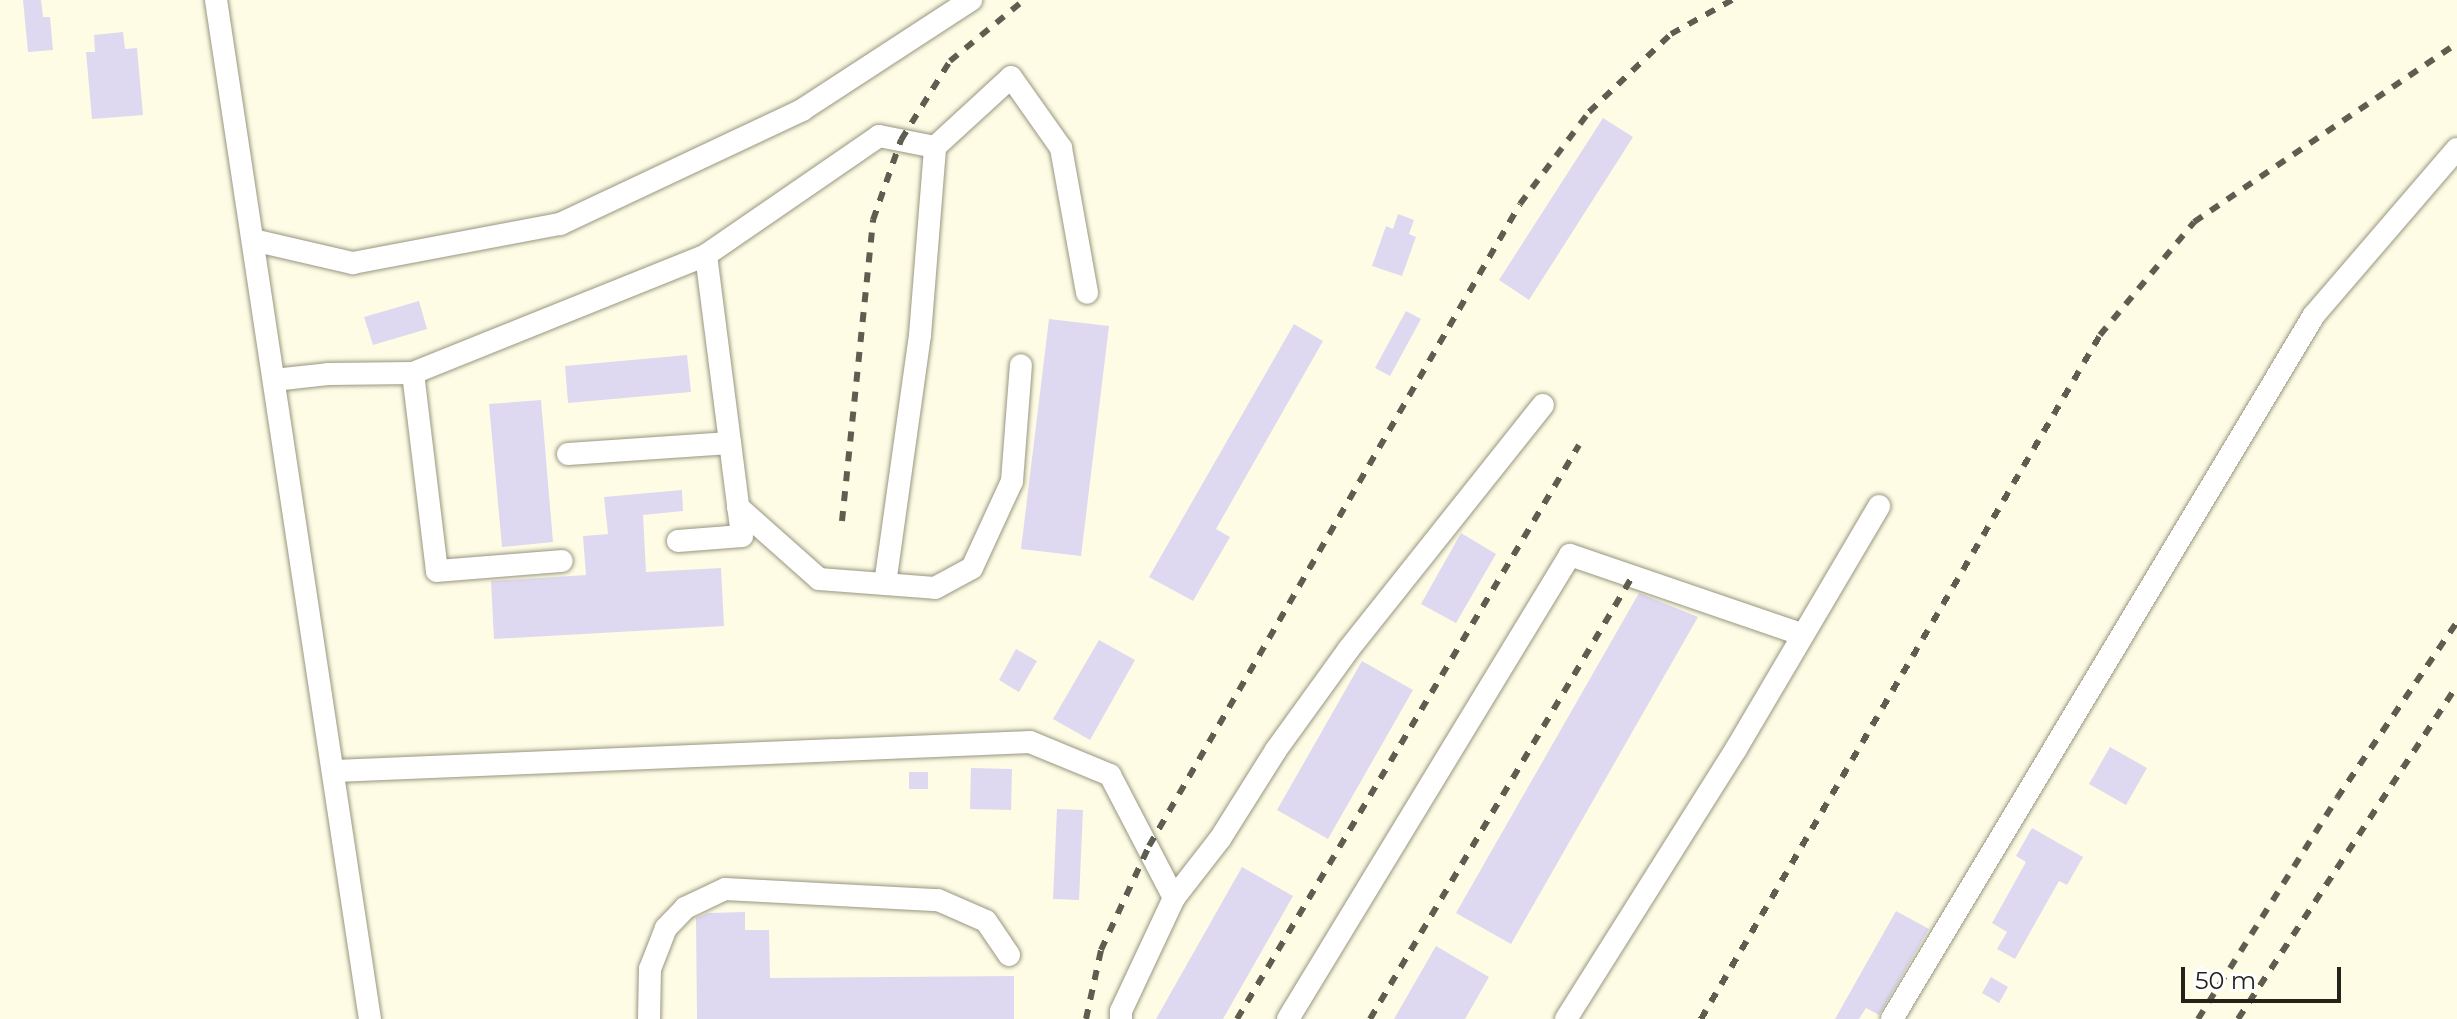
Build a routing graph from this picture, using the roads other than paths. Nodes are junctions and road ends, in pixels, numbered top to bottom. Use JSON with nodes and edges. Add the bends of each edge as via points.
{"nodes":[{"id":1,"x":216,"y":0,"type":"edge"},
{"id":2,"x":971,"y":0,"type":"edge"},
{"id":3,"x":935,"y":147,"type":"junction"},
{"id":4,"x":2457,"y":149,"type":"edge"},
{"id":5,"x":253,"y":240,"type":"junction"},
{"id":6,"x":706,"y":255,"type":"junction"},
{"id":7,"x":1087,"y":293,"type":"dead end"},
{"id":8,"x":1021,"y":365,"type":"dead end"},
{"id":9,"x":413,"y":373,"type":"junction"},
{"id":10,"x":274,"y":380,"type":"junction"},
{"id":11,"x":1543,"y":405,"type":"dead end"},
{"id":12,"x":730,"y":443,"type":"junction"},
{"id":13,"x":568,"y":454,"type":"dead end"},
{"id":14,"x":1879,"y":506,"type":"dead end"},
{"id":15,"x":738,"y":507,"type":"junction"},
{"id":16,"x":678,"y":541,"type":"dead end"},
{"id":17,"x":562,"y":561,"type":"dead end"},
{"id":18,"x":885,"y":584,"type":"junction"},
{"id":19,"x":1803,"y":635,"type":"junction"},
{"id":20,"x":335,"y":771,"type":"junction"},
{"id":21,"x":1174,"y":898,"type":"junction"},
{"id":22,"x":1009,"y":955,"type":"dead end"},
{"id":23,"x":370,"y":1019,"type":"edge"},
{"id":24,"x":649,"y":1019,"type":"edge"},
{"id":25,"x":1121,"y":1019,"type":"edge"},
{"id":26,"x":1288,"y":1019,"type":"edge"},
{"id":27,"x":1566,"y":1019,"type":"edge"},
{"id":28,"x":1892,"y":1019,"type":"edge"}],
"edges":[{"from":1,"to":5,"type":"street"},
{"from":2,"to":5,"type":"street","via":[[802,110],[560,224],[353,263]]},
{"from":3,"to":6,"type":"street","via":[[879,136]]},
{"from":3,"to":7,"type":"street","via":[[1011,77],[1061,148]]},
{"from":3,"to":18,"type":"street","via":[[920,335]]},
{"from":4,"to":28,"type":"street","via":[[2314,315]]},
{"from":5,"to":10,"type":"street"},
{"from":6,"to":9,"type":"street"},
{"from":6,"to":12,"type":"street"},
{"from":8,"to":18,"type":"street","via":[[1012,481],[972,568],[935,588]]},
{"from":9,"to":10,"type":"street"},
{"from":9,"to":17,"type":"street","via":[[437,571]]},
{"from":10,"to":20,"type":"street"},
{"from":11,"to":21,"type":"street","via":[[1348,650]]},
{"from":12,"to":13,"type":"street"},
{"from":12,"to":15,"type":"street"},
{"from":14,"to":19,"type":"street"},
{"from":15,"to":16,"type":"street","via":[[742,536]]},
{"from":15,"to":18,"type":"street","via":[[819,579]]},
{"from":19,"to":26,"type":"street","via":[[1570,555]]},
{"from":19,"to":27,"type":"street"},
{"from":20,"to":21,"type":"street","via":[[1030,742],[1110,775]]},
{"from":20,"to":23,"type":"street"},
{"from":21,"to":25,"type":"street"},
{"from":22,"to":24,"type":"street","via":[[986,921],[938,900],[725,889],[685,908],[666,928],[650,969]]}]}
